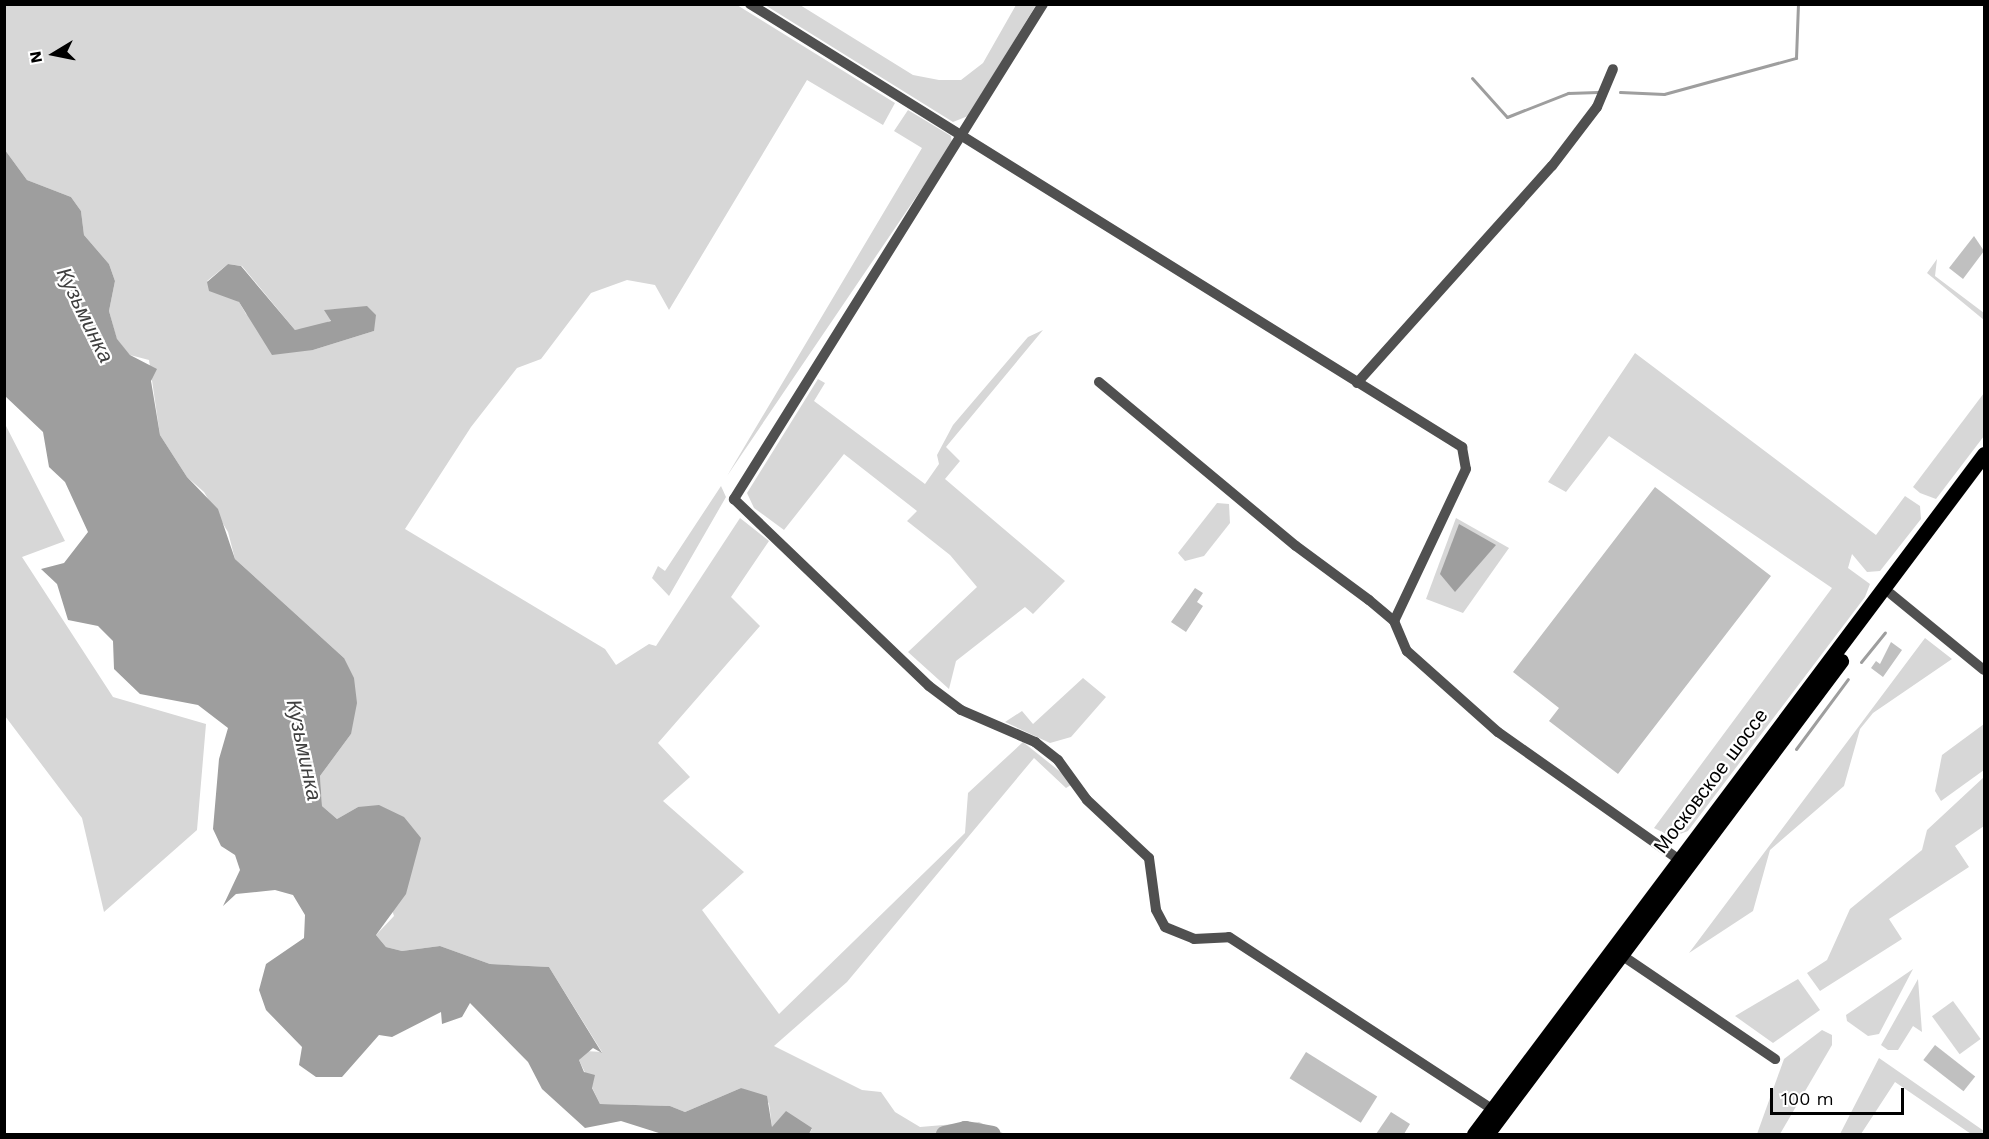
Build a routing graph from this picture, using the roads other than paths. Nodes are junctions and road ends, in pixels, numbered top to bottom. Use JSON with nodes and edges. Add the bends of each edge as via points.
{"nodes":[{"id":1,"x":750,"y":4,"type":"edge"},
{"id":2,"x":1043,"y":4,"type":"edge"},
{"id":3,"x":1613,"y":69,"type":"dead end"},
{"id":4,"x":963,"y":137,"type":"junction"},
{"id":5,"x":1099,"y":382,"type":"dead end"},
{"id":6,"x":1357,"y":383,"type":"junction"},
{"id":7,"x":1984,"y":454,"type":"edge"},
{"id":8,"x":1984,"y":471,"type":"edge"},
{"id":9,"x":1891,"y":594,"type":"junction"},
{"id":10,"x":1394,"y":621,"type":"junction"},
{"id":11,"x":1984,"y":670,"type":"edge"},
{"id":12,"x":1684,"y":862,"type":"junction"},
{"id":13,"x":1617,"y":952,"type":"junction"},
{"id":14,"x":1775,"y":1059,"type":"dead end"},
{"id":15,"x":1492,"y":1109,"type":"junction"},
{"id":16,"x":1473,"y":1134,"type":"edge"},
{"id":17,"x":1487,"y":1134,"type":"edge"}],
"edges":[{"from":1,"to":4,"type":"street"},
{"from":2,"to":4,"type":"street"},
{"from":3,"to":6,"type":"street","via":[[1597,107],[1552,166]]},
{"from":4,"to":6,"type":"street"},
{"from":4,"to":15,"type":"street","via":[[734,499],[930,686],[961,710],[1035,742],[1058,760],[1088,800],[1149,858],[1156,910],[1165,927],[1194,939],[1229,937]]},
{"from":5,"to":10,"type":"street"},
{"from":6,"to":10,"type":"street","via":[[1462,447],[1467,457]]},
{"from":7,"to":12,"type":"highway","name":"Московское шоссе"},
{"from":8,"to":9,"type":"highway","name":"Московское шоссе"},
{"from":9,"to":11,"type":"street"},
{"from":9,"to":12,"type":"highway","name":"Московское шоссе"},
{"from":10,"to":12,"type":"street","via":[[1407,651],[1498,732]]},
{"from":12,"to":13,"type":"highway","name":"Московское шоссе"},
{"from":13,"to":14,"type":"street"},
{"from":13,"to":15,"type":"highway","name":"Московское шоссе"},
{"from":13,"to":17,"type":"highway","name":"Московское шоссе"},
{"from":15,"to":16,"type":"highway","name":"Московское шоссе"}]}
